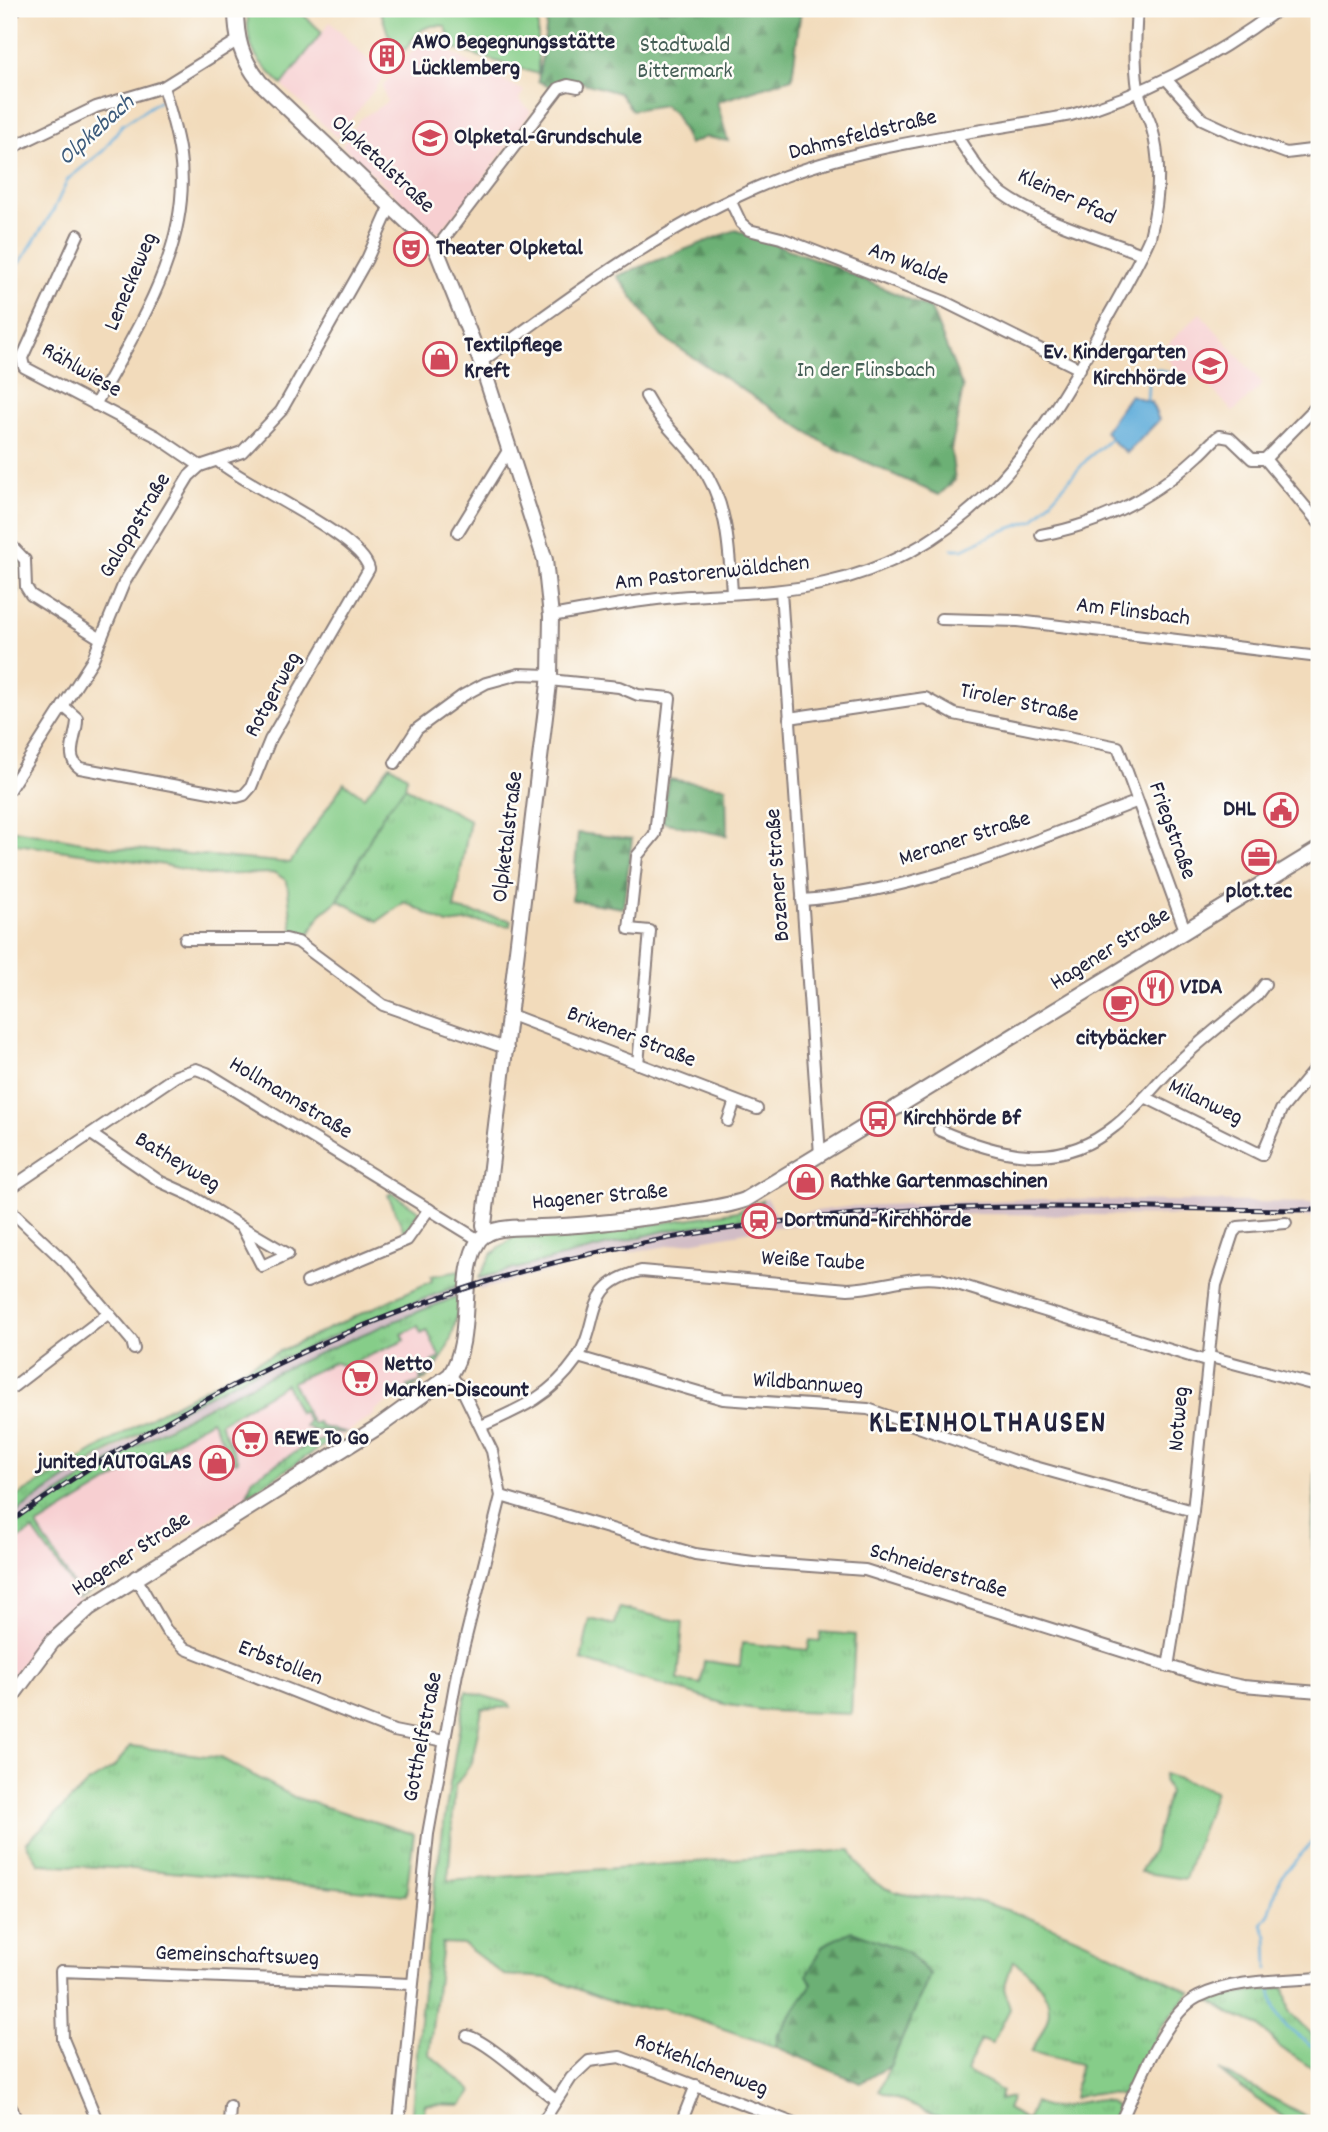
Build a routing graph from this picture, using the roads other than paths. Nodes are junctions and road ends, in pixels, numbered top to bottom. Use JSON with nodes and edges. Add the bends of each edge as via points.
{"nodes":[{"id":1,"x":16,"y":9,"type":"edge"},
{"id":2,"x":236,"y":9,"type":"edge"},
{"id":3,"x":1138,"y":9,"type":"edge"},
{"id":4,"x":1279,"y":9,"type":"edge"},
{"id":5,"x":1313,"y":9,"type":"edge"},
{"id":6,"x":9,"y":15,"type":"edge"},
{"id":7,"x":1319,"y":15,"type":"edge"},
{"id":8,"x":237,"y":41,"type":"junction"},
{"id":9,"x":1167,"y":80,"type":"junction"},
{"id":10,"x":163,"y":87,"type":"junction"},
{"id":11,"x":578,"y":87,"type":"dead end"},
{"id":12,"x":1139,"y":93,"type":"junction"},
{"id":13,"x":956,"y":135,"type":"junction"},
{"id":14,"x":9,"y":149,"type":"edge"},
{"id":15,"x":1319,"y":149,"type":"edge"},
{"id":16,"x":730,"y":200,"type":"junction"},
{"id":17,"x":391,"y":205,"type":"junction"},
{"id":18,"x":78,"y":236,"type":"dead end"},
{"id":19,"x":436,"y":249,"type":"junction"},
{"id":20,"x":1142,"y":254,"type":"junction"},
{"id":21,"x":481,"y":362,"type":"junction"},
{"id":22,"x":1080,"y":369,"type":"junction"},
{"id":23,"x":646,"y":397,"type":"dead end"},
{"id":24,"x":1319,"y":404,"type":"edge"},
{"id":25,"x":95,"y":405,"type":"junction"},
{"id":26,"x":509,"y":449,"type":"junction"},
{"id":27,"x":1265,"y":459,"type":"junction"},
{"id":28,"x":219,"y":462,"type":"junction"},
{"id":29,"x":200,"y":466,"type":"junction"},
{"id":30,"x":1319,"y":523,"type":"edge"},
{"id":31,"x":458,"y":532,"type":"dead end"},
{"id":32,"x":1041,"y":535,"type":"dead end"},
{"id":33,"x":9,"y":543,"type":"edge"},
{"id":34,"x":781,"y":591,"type":"junction"},
{"id":35,"x":732,"y":593,"type":"junction"},
{"id":36,"x":551,"y":616,"type":"junction"},
{"id":37,"x":941,"y":619,"type":"dead end"},
{"id":38,"x":102,"y":639,"type":"junction"},
{"id":39,"x":1319,"y":657,"type":"edge"},
{"id":40,"x":549,"y":677,"type":"junction"},
{"id":41,"x":63,"y":706,"type":"junction"},
{"id":42,"x":789,"y":718,"type":"junction"},
{"id":43,"x":1118,"y":747,"type":"joint"},
{"id":44,"x":395,"y":763,"type":"dead end"},
{"id":45,"x":9,"y":790,"type":"edge"},
{"id":46,"x":1136,"y":802,"type":"junction"},
{"id":47,"x":1319,"y":849,"type":"edge"},
{"id":48,"x":802,"y":900,"type":"junction"},
{"id":49,"x":1185,"y":930,"type":"junction"},
{"id":50,"x":184,"y":939,"type":"dead end"},
{"id":51,"x":1265,"y":984,"type":"dead end"},
{"id":52,"x":511,"y":1016,"type":"junction"},
{"id":53,"x":508,"y":1049,"type":"junction"},
{"id":54,"x":638,"y":1064,"type":"junction"},
{"id":55,"x":1319,"y":1065,"type":"edge"},
{"id":56,"x":1145,"y":1097,"type":"junction"},
{"id":57,"x":735,"y":1101,"type":"junction"},
{"id":58,"x":757,"y":1109,"type":"dead end"},
{"id":59,"x":728,"y":1121,"type":"dead end"},
{"id":60,"x":939,"y":1130,"type":"dead end"},
{"id":61,"x":91,"y":1134,"type":"junction"},
{"id":62,"x":820,"y":1155,"type":"junction"},
{"id":63,"x":9,"y":1189,"type":"edge"},
{"id":64,"x":9,"y":1209,"type":"edge"},
{"id":65,"x":429,"y":1209,"type":"junction"},
{"id":66,"x":1286,"y":1223,"type":"dead end"},
{"id":67,"x":243,"y":1227,"type":"dead end"},
{"id":68,"x":483,"y":1237,"type":"junction"},
{"id":69,"x":307,"y":1282,"type":"dead end"},
{"id":70,"x":109,"y":1313,"type":"junction"},
{"id":71,"x":134,"y":1349,"type":"dead end"},
{"id":72,"x":578,"y":1357,"type":"junction"},
{"id":73,"x":1207,"y":1358,"type":"junction"},
{"id":74,"x":450,"y":1375,"type":"junction"},
{"id":75,"x":1319,"y":1386,"type":"edge"},
{"id":76,"x":9,"y":1390,"type":"edge"},
{"id":77,"x":481,"y":1426,"type":"junction"},
{"id":78,"x":501,"y":1496,"type":"junction"},
{"id":79,"x":1193,"y":1511,"type":"junction"},
{"id":80,"x":135,"y":1576,"type":"junction"},
{"id":81,"x":1168,"y":1667,"type":"junction"},
{"id":82,"x":1319,"y":1692,"type":"edge"},
{"id":83,"x":9,"y":1700,"type":"edge"},
{"id":84,"x":444,"y":1741,"type":"junction"},
{"id":85,"x":1319,"y":1978,"type":"edge"},
{"id":86,"x":411,"y":1984,"type":"junction"},
{"id":87,"x":467,"y":2036,"type":"dead end"},
{"id":88,"x":696,"y":2085,"type":"junction"},
{"id":89,"x":556,"y":2100,"type":"junction"},
{"id":90,"x":230,"y":2106,"type":"dead end"},
{"id":91,"x":9,"y":2107,"type":"edge"},
{"id":92,"x":15,"y":2123,"type":"edge"},
{"id":93,"x":98,"y":2123,"type":"edge"},
{"id":94,"x":229,"y":2123,"type":"edge"},
{"id":95,"x":399,"y":2123,"type":"edge"},
{"id":96,"x":542,"y":2123,"type":"edge"},
{"id":97,"x":681,"y":2123,"type":"edge"},
{"id":98,"x":793,"y":2123,"type":"edge"},
{"id":99,"x":1120,"y":2123,"type":"edge"}],
"edges":[{"from":1,"to":6,"type":"street"},
{"from":2,"to":8,"type":"main road","name":"Olpketalstraße"},
{"from":3,"to":12,"type":"street","name":"Am Pastorenwäldchen","via":[[1134,49]]},
{"from":4,"to":9,"type":"street","name":"Dahmsfeldstraße"},
{"from":5,"to":7,"type":"street"},
{"from":8,"to":10,"type":"street"},
{"from":8,"to":17,"type":"main road","name":"Olpketalstraße","via":[[265,88]]},
{"from":9,"to":12,"type":"street","name":"Dahmsfeldstraße"},
{"from":9,"to":15,"type":"street","via":[[1202,119],[1232,134],[1286,153]]},
{"from":10,"to":14,"type":"street","via":[[96,107]]},
{"from":10,"to":25,"type":"street","name":"Leneckeweg","via":[[181,157],[181,209],[174,243]]},
{"from":11,"to":19,"type":"street","via":[[559,88]]},
{"from":12,"to":13,"type":"street","name":"Dahmsfeldstraße","via":[[1071,115]]},
{"from":12,"to":20,"type":"street","name":"Am Pastorenwäldchen","via":[[1152,127],[1158,187],[1156,212]]},
{"from":13,"to":16,"type":"street","name":"Dahmsfeldstraße","via":[[856,155]]},
{"from":13,"to":20,"type":"street","name":"Kleiner Pfad","via":[[985,177],[1004,194],[1029,209]]},
{"from":16,"to":21,"type":"street","name":"Dahmsfeldstraße","via":[[626,256]]},
{"from":16,"to":22,"type":"street","name":"Am Walde","via":[[749,230],[781,238],[945,302]]},
{"from":17,"to":19,"type":"main road","name":"Olpketalstraße"},
{"from":17,"to":28,"type":"street","name":"Galoppstraße","via":[[367,259],[281,411],[250,446]]},
{"from":18,"to":25,"type":"street","name":"Rählwiese","via":[[22,358],[30,372]]},
{"from":19,"to":21,"type":"main road","name":"Olpketalstraße"},
{"from":20,"to":22,"type":"street","name":"Am Pastorenwäldchen"},
{"from":21,"to":26,"type":"main road","name":"Olpketalstraße"},
{"from":22,"to":34,"type":"street","name":"Am Pastorenwäldchen","via":[[1015,466],[960,522],[873,569]]},
{"from":23,"to":35,"type":"street","via":[[656,416],[714,486],[727,525]]},
{"from":24,"to":27,"type":"street"},
{"from":25,"to":29,"type":"street","name":"Rählwiese","via":[[156,436]]},
{"from":26,"to":31,"type":"street"},
{"from":26,"to":36,"type":"main road","name":"Olpketalstraße","via":[[545,560]]},
{"from":27,"to":30,"type":"street"},
{"from":27,"to":32,"type":"street","via":[[1252,459],[1230,438],[1219,436],[1140,499],[1077,528]]},
{"from":28,"to":29,"type":"street","name":"Galoppstraße"},
{"from":28,"to":41,"type":"street","name":"Rotgerweg","via":[[360,552],[369,569],[270,740],[251,787],[237,797],[80,768],[71,755],[78,718]]},
{"from":29,"to":38,"type":"street","name":"Galoppstraße","via":[[189,476],[124,583]]},
{"from":33,"to":38,"type":"street","via":[[25,560],[26,587],[31,595]]},
{"from":34,"to":35,"type":"street","name":"Am Pastorenwäldchen"},
{"from":34,"to":42,"type":"street","name":"Bozener Straße"},
{"from":35,"to":36,"type":"street","name":"Am Pastorenwäldchen","via":[[637,601]]},
{"from":36,"to":40,"type":"main road","name":"Olpketalstraße"},
{"from":37,"to":39,"type":"street","name":"Am Flinsbach","via":[[1018,621]]},
{"from":38,"to":41,"type":"street","name":"Galoppstraße"},
{"from":40,"to":44,"type":"street","via":[[519,674],[462,696],[417,729]]},
{"from":40,"to":52,"type":"main road","name":"Olpketalstraße"},
{"from":40,"to":54,"type":"street","via":[[670,698],[655,834],[637,856],[629,929],[650,931]]},
{"from":41,"to":45,"type":"street","name":"Galoppstraße"},
{"from":42,"to":43,"type":"street","name":"Tiroler Straße","via":[[925,698],[954,714]]},
{"from":42,"to":48,"type":"street","name":"Bozener Straße"},
{"from":43,"to":46,"type":"street","name":"Friegstraße"},
{"from":46,"to":48,"type":"street","name":"Meraner Straße","via":[[936,874]]},
{"from":46,"to":49,"type":"street","name":"Friegstraße"},
{"from":47,"to":49,"type":"main road","name":"Hagener Straße"},
{"from":48,"to":62,"type":"street","name":"Bozener Straße"},
{"from":49,"to":62,"type":"main road","name":"Hagener Straße"},
{"from":50,"to":53,"type":"street","via":[[298,942],[383,1005]]},
{"from":51,"to":56,"type":"street"},
{"from":52,"to":53,"type":"main road","name":"Olpketalstraße"},
{"from":52,"to":54,"type":"street","name":"Brixener Straße"},
{"from":53,"to":68,"type":"main road","name":"Olpketalstraße"},
{"from":54,"to":57,"type":"street","name":"Brixener Straße"},
{"from":55,"to":56,"type":"street","name":"Milanweg","via":[[1281,1110],[1262,1155]]},
{"from":56,"to":60,"type":"street","name":"Milanweg","via":[[1114,1127],[1064,1152],[1010,1156]]},
{"from":57,"to":58,"type":"street","name":"Brixener Straße"},
{"from":57,"to":59,"type":"street"},
{"from":61,"to":63,"type":"street","name":"Hollmannstraße"},
{"from":61,"to":65,"type":"street","name":"Hollmannstraße","via":[[176,1076],[196,1069]]},
{"from":61,"to":67,"type":"street","name":"Batheyweg","via":[[161,1182]]},
{"from":62,"to":68,"type":"main road","name":"Hagener Straße","via":[[734,1204],[608,1223],[511,1228]]},
{"from":64,"to":70,"type":"street","via":[[65,1262]]},
{"from":65,"to":68,"type":"street","name":"Hollmannstraße"},
{"from":65,"to":69,"type":"street","via":[[407,1240]]},
{"from":66,"to":73,"type":"street","name":"Notweg","via":[[1246,1224],[1233,1233],[1216,1284]]},
{"from":68,"to":74,"type":"main road","via":[[470,1274],[463,1338]]},
{"from":70,"to":71,"type":"street"},
{"from":70,"to":76,"type":"street"},
{"from":72,"to":73,"type":"street","name":"Weiße Taube","via":[[600,1297],[623,1275],[641,1271],[848,1289],[923,1277],[941,1279]]},
{"from":72,"to":77,"type":"street","name":"Weiße Taube","via":[[535,1402]]},
{"from":72,"to":79,"type":"street","name":"Wildbannweg","via":[[723,1399],[868,1409],[1017,1462]]},
{"from":73,"to":75,"type":"street","name":"Weiße Taube"},
{"from":73,"to":79,"type":"street","name":"Notweg"},
{"from":74,"to":77,"type":"street","name":"Gotthelfstraße","via":[[462,1388]]},
{"from":74,"to":80,"type":"main road","name":"Hagener Straße","via":[[378,1427]]},
{"from":77,"to":78,"type":"street","name":"Gotthelfstraße","via":[[498,1469]]},
{"from":78,"to":81,"type":"street","name":"Schneiderstraße","via":[[695,1554],[865,1570]]},
{"from":78,"to":84,"type":"street","name":"Gotthelfstraße"},
{"from":79,"to":81,"type":"street","name":"Notweg"},
{"from":80,"to":83,"type":"main road","name":"Hagener Straße","via":[[61,1632]]},
{"from":80,"to":84,"type":"street","name":"Erbstollen","via":[[166,1630],[186,1649],[394,1731]]},
{"from":81,"to":82,"type":"street","name":"Schneiderstraße","via":[[1243,1686]]},
{"from":84,"to":86,"type":"street","name":"Gotthelfstraße","via":[[421,1884]]},
{"from":85,"to":99,"type":"street","via":[[1219,1989],[1196,1998],[1166,2034]]},
{"from":86,"to":93,"type":"street","name":"Gemeinschaftsweg","via":[[61,1971],[63,2039]]},
{"from":86,"to":95,"type":"street","name":"Gotthelfstraße"},
{"from":87,"to":89,"type":"street","via":[[480,2038]]},
{"from":88,"to":89,"type":"street","name":"Rotkehlchenweg","via":[[620,2057],[602,2057],[589,2061]]},
{"from":88,"to":97,"type":"street"},
{"from":88,"to":98,"type":"street","name":"Rotkehlchenweg"},
{"from":89,"to":96,"type":"street","name":"Rotkehlchenweg"},
{"from":90,"to":94,"type":"street"},
{"from":91,"to":92,"type":"main road"}]}
